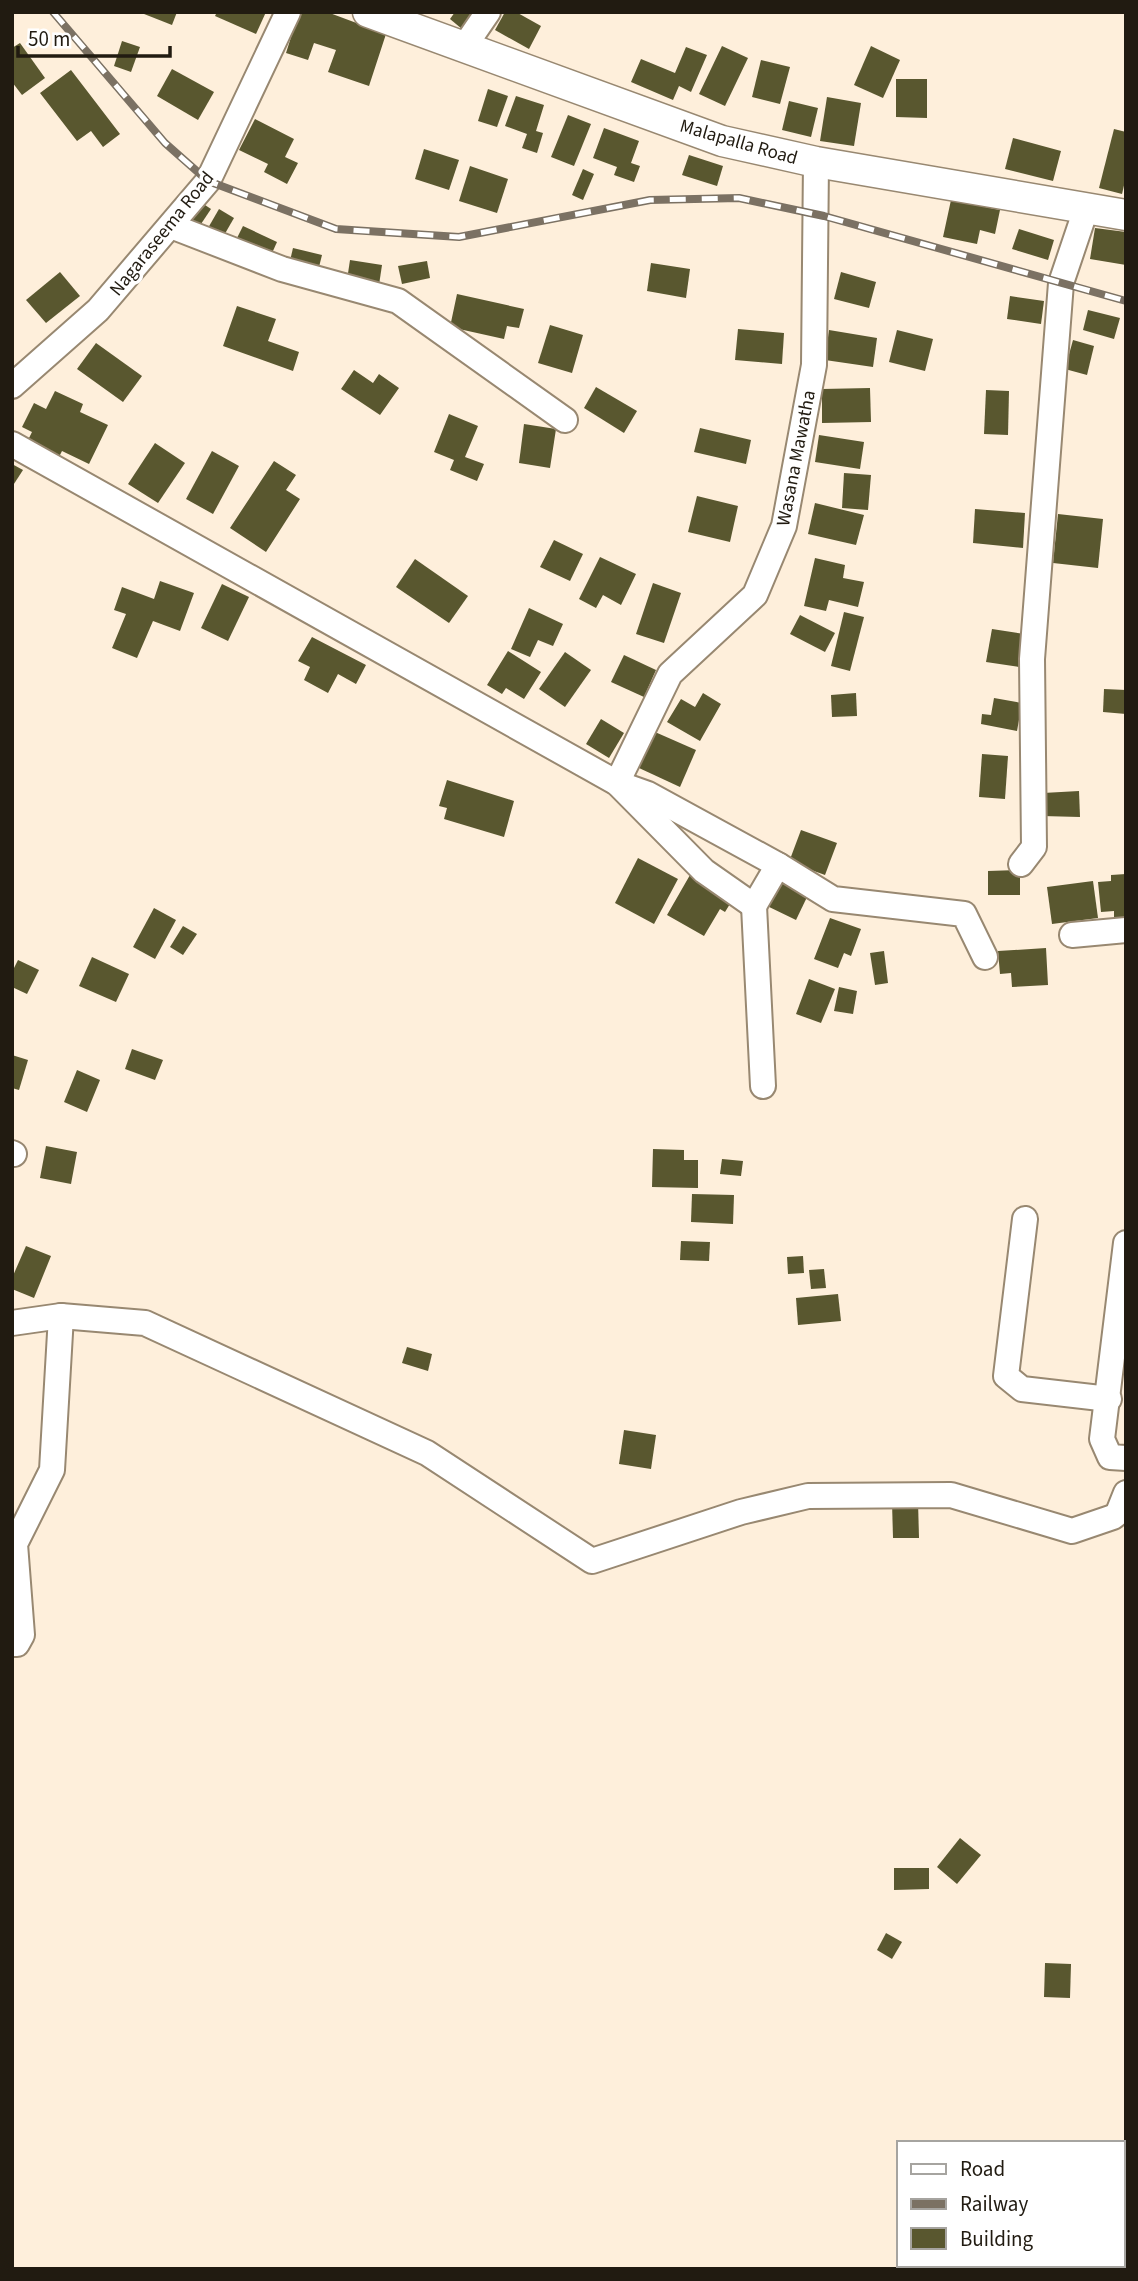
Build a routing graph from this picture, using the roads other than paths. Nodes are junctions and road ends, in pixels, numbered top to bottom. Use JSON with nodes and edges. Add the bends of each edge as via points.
{"nodes":[{"id":1,"x":288,"y":12,"type":"edge"},
{"id":2,"x":368,"y":12,"type":"edge"},
{"id":3,"x":488,"y":12,"type":"edge"},
{"id":4,"x":464,"y":47,"type":"junction"},
{"id":5,"x":816,"y":162,"type":"junction"},
{"id":6,"x":1086,"y":209,"type":"junction"},
{"id":7,"x":1126,"y":215,"type":"edge"},
{"id":8,"x":171,"y":226,"type":"junction"},
{"id":9,"x":12,"y":386,"type":"edge"},
{"id":10,"x":565,"y":420,"type":"dead end"},
{"id":11,"x":12,"y":444,"type":"edge"},
{"id":12,"x":617,"y":783,"type":"junction"},
{"id":13,"x":1021,"y":864,"type":"dead end"},
{"id":14,"x":778,"y":865,"type":"junction"},
{"id":15,"x":754,"y":906,"type":"junction"},
{"id":16,"x":1126,"y":930,"type":"edge"},
{"id":17,"x":1072,"y":935,"type":"dead end"},
{"id":18,"x":985,"y":957,"type":"dead end"},
{"id":19,"x":763,"y":1086,"type":"dead end"},
{"id":20,"x":1025,"y":1219,"type":"dead end"},
{"id":21,"x":1126,"y":1243,"type":"edge"},
{"id":22,"x":61,"y":1316,"type":"junction"},
{"id":23,"x":12,"y":1323,"type":"edge"},
{"id":24,"x":1109,"y":1399,"type":"junction"},
{"id":25,"x":1126,"y":1458,"type":"edge"},
{"id":26,"x":1126,"y":1493,"type":"edge"},
{"id":27,"x":1120,"y":1522,"type":"edge"},
{"id":28,"x":12,"y":1644,"type":"edge"}],
"edges":[{"from":1,"to":8,"type":"street","name":"Nagaraseema Road","via":[[208,181]]},
{"from":2,"to":4,"type":"street","name":"Malapalla Road"},
{"from":3,"to":4,"type":"street"},
{"from":4,"to":5,"type":"street","name":"Malapalla Road","via":[[722,141]]},
{"from":5,"to":6,"type":"street","name":"Malapalla Road"},
{"from":5,"to":12,"type":"street","name":"Wasana Mawatha","via":[[814,365],[784,526],[755,595],[670,674]]},
{"from":6,"to":7,"type":"street","name":"Malapalla Road"},
{"from":6,"to":13,"type":"street","via":[[1061,283],[1032,659],[1034,847]]},
{"from":8,"to":9,"type":"street","name":"Nagaraseema Road","via":[[98,310]]},
{"from":8,"to":10,"type":"street","via":[[282,269],[398,301]]},
{"from":11,"to":12,"type":"street"},
{"from":12,"to":14,"type":"street","via":[[648,794]]},
{"from":12,"to":15,"type":"street","via":[[704,871]]},
{"from":14,"to":15,"type":"street"},
{"from":14,"to":18,"type":"street","via":[[833,900],[964,914]]},
{"from":15,"to":19,"type":"street"},
{"from":16,"to":17,"type":"street"},
{"from":20,"to":24,"type":"street","via":[[1006,1376],[1022,1389]]},
{"from":21,"to":24,"type":"street"},
{"from":22,"to":23,"type":"street"},
{"from":22,"to":27,"type":"street","via":[[145,1323],[170,1334],[426,1453],[592,1561],[741,1511],[808,1496],[951,1495],[1072,1531]]},
{"from":22,"to":28,"type":"street","via":[[52,1470],[15,1544],[22,1634],[17,1644]]},
{"from":24,"to":25,"type":"street","via":[[1102,1438],[1110,1457]]},
{"from":26,"to":27,"type":"street","via":[[1118,1513]]}]}
